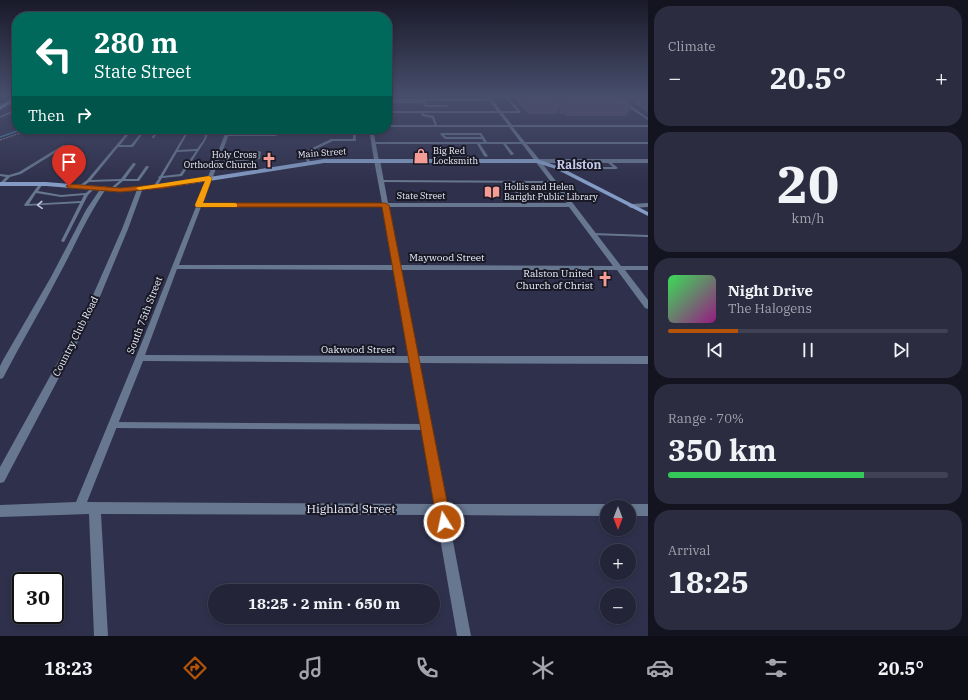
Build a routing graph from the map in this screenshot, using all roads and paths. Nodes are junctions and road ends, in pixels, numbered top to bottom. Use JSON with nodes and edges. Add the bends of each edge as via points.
{"nodes":[{"id":1,"x":392,"y":126,"type":"edge"},
{"id":2,"x":437,"y":126,"type":"junction"},
{"id":3,"x":511,"y":126,"type":"junction"},
{"id":4,"x":648,"y":126,"type":"edge"},
{"id":5,"x":17,"y":134,"type":"edge"},
{"id":6,"x":128,"y":134,"type":"edge"},
{"id":7,"x":142,"y":134,"type":"edge"},
{"id":8,"x":155,"y":134,"type":"edge"},
{"id":9,"x":186,"y":134,"type":"edge"},
{"id":10,"x":206,"y":134,"type":"edge"},
{"id":11,"x":279,"y":134,"type":"edge"},
{"id":12,"x":354,"y":134,"type":"edge"},
{"id":13,"x":372,"y":134,"type":"edge"},
{"id":14,"x":226,"y":135,"type":"joint"},
{"id":15,"x":153,"y":137,"type":"dead end"},
{"id":16,"x":0,"y":140,"type":"edge"},
{"id":17,"x":373,"y":142,"type":"junction"},
{"id":18,"x":648,"y":142,"type":"edge"},
{"id":19,"x":478,"y":143,"type":"junction"},
{"id":20,"x":486,"y":143,"type":"junction"},
{"id":21,"x":504,"y":143,"type":"junction"},
{"id":22,"x":524,"y":143,"type":"junction"},
{"id":23,"x":64,"y":146,"type":"dead end"},
{"id":24,"x":118,"y":146,"type":"junction"},
{"id":25,"x":176,"y":150,"type":"junction"},
{"id":26,"x":198,"y":150,"type":"junction"},
{"id":27,"x":512,"y":154,"type":"dead end"},
{"id":28,"x":218,"y":155,"type":"junction"},
{"id":29,"x":486,"y":156,"type":"dead end"},
{"id":30,"x":377,"y":160,"type":"junction"},
{"id":31,"x":537,"y":161,"type":"junction"},
{"id":32,"x":577,"y":161,"type":"junction"},
{"id":33,"x":608,"y":161,"type":"junction"},
{"id":34,"x":648,"y":161,"type":"edge"},
{"id":35,"x":308,"y":162,"type":"junction"},
{"id":36,"x":215,"y":163,"type":"junction"},
{"id":37,"x":134,"y":164,"type":"dead end"},
{"id":38,"x":147,"y":167,"type":"dead end"},
{"id":39,"x":0,"y":175,"type":"edge"},
{"id":40,"x":9,"y":176,"type":"junction"},
{"id":41,"x":160,"y":178,"type":"junction"},
{"id":42,"x":209,"y":178,"type":"junction"},
{"id":43,"x":88,"y":181,"type":"junction"},
{"id":44,"x":122,"y":181,"type":"junction"},
{"id":45,"x":381,"y":181,"type":"junction"},
{"id":46,"x":553,"y":182,"type":"junction"},
{"id":47,"x":0,"y":184,"type":"edge"},
{"id":48,"x":41,"y":184,"type":"junction"},
{"id":49,"x":80,"y":187,"type":"junction"},
{"id":50,"x":155,"y":187,"type":"junction"},
{"id":51,"x":140,"y":188,"type":"junction"},
{"id":52,"x":558,"y":188,"type":"junction"},
{"id":53,"x":92,"y":189,"type":"junction"},
{"id":54,"x":107,"y":189,"type":"junction"},
{"id":55,"x":35,"y":192,"type":"junction"},
{"id":56,"x":86,"y":194,"type":"junction"},
{"id":57,"x":564,"y":197,"type":"junction"},
{"id":58,"x":83,"y":202,"type":"junction"},
{"id":59,"x":199,"y":205,"type":"junction"},
{"id":60,"x":385,"y":205,"type":"junction"},
{"id":61,"x":571,"y":205,"type":"junction"},
{"id":62,"x":648,"y":205,"type":"edge"},
{"id":63,"x":631,"y":206,"type":"junction"},
{"id":64,"x":648,"y":214,"type":"edge"},
{"id":65,"x":593,"y":234,"type":"junction"},
{"id":66,"x":648,"y":236,"type":"edge"},
{"id":67,"x":64,"y":241,"type":"dead end"},
{"id":68,"x":175,"y":267,"type":"junction"},
{"id":69,"x":397,"y":267,"type":"junction"},
{"id":70,"x":619,"y":268,"type":"junction"},
{"id":71,"x":648,"y":268,"type":"edge"},
{"id":72,"x":648,"y":306,"type":"edge"},
{"id":73,"x":140,"y":358,"type":"junction"},
{"id":74,"x":414,"y":360,"type":"junction"},
{"id":75,"x":648,"y":360,"type":"edge"},
{"id":76,"x":0,"y":375,"type":"edge"},
{"id":77,"x":113,"y":425,"type":"junction"},
{"id":78,"x":426,"y":427,"type":"junction"},
{"id":79,"x":4,"y":465,"type":"edge"},
{"id":80,"x":0,"y":478,"type":"edge"},
{"id":81,"x":79,"y":508,"type":"junction"},
{"id":82,"x":441,"y":508,"type":"junction"},
{"id":83,"x":95,"y":509,"type":"junction"},
{"id":84,"x":600,"y":510,"type":"edge"},
{"id":85,"x":636,"y":510,"type":"edge"},
{"id":86,"x":648,"y":510,"type":"edge"},
{"id":87,"x":0,"y":511,"type":"edge"},
{"id":88,"x":101,"y":636,"type":"edge"},
{"id":89,"x":464,"y":636,"type":"edge"}],
"edges":[{"from":1,"to":2,"type":"street"},
{"from":2,"to":3,"type":"street"},
{"from":2,"to":20,"type":"lane","via":[[442,134],[481,134]]},
{"from":3,"to":4,"type":"street"},
{"from":3,"to":22,"type":"street"},
{"from":5,"to":16,"type":"path"},
{"from":6,"to":24,"type":"lane"},
{"from":7,"to":24,"type":"lane","via":[[132,146]]},
{"from":8,"to":15,"type":"lane"},
{"from":9,"to":25,"type":"lane"},
{"from":10,"to":26,"type":"lane"},
{"from":11,"to":14,"type":"lane"},
{"from":12,"to":35,"type":"lane","via":[[355,140],[332,140],[305,153]]},
{"from":13,"to":17,"type":"street"},
{"from":14,"to":28,"type":"street","name":"South 75th Street"},
{"from":17,"to":19,"type":"lane"},
{"from":17,"to":30,"type":"street"},
{"from":18,"to":22,"type":"lane"},
{"from":19,"to":20,"type":"lane"},
{"from":19,"to":29,"type":"lane"},
{"from":20,"to":21,"type":"lane"},
{"from":21,"to":22,"type":"lane"},
{"from":21,"to":27,"type":"lane"},
{"from":22,"to":31,"type":"street"},
{"from":23,"to":40,"type":"lane","via":[[20,173]]},
{"from":24,"to":43,"type":"lane"},
{"from":25,"to":26,"type":"lane"},
{"from":25,"to":41,"type":"lane"},
{"from":26,"to":41,"type":"lane","via":[[181,175]]},
{"from":28,"to":36,"type":"street","name":"South 75th Street"},
{"from":28,"to":36,"type":"lane","via":[[259,152],[259,158]]},
{"from":30,"to":31,"type":"main road","name":"Main Street"},
{"from":30,"to":35,"type":"main road","name":"Main Street"},
{"from":30,"to":45,"type":"street"},
{"from":31,"to":32,"type":"street","name":"Main Street"},
{"from":31,"to":46,"type":"street"},
{"from":31,"to":63,"type":"main road","via":[[558,168]]},
{"from":32,"to":33,"type":"street","name":"Main Street"},
{"from":32,"to":33,"type":"lane","via":[[584,168],[616,168]]},
{"from":33,"to":34,"type":"street","name":"Main Street"},
{"from":35,"to":42,"type":"main road","name":"Main Street"},
{"from":36,"to":42,"type":"street","name":"South 75th Street"},
{"from":37,"to":44,"type":"lane"},
{"from":38,"to":44,"type":"lane","via":[[138,180]]},
{"from":39,"to":40,"type":"lane"},
{"from":40,"to":47,"type":"lane"},
{"from":41,"to":50,"type":"lane"},
{"from":42,"to":50,"type":"main road","name":"Main Street"},
{"from":42,"to":59,"type":"street","name":"South 75th Street"},
{"from":43,"to":44,"type":"lane"},
{"from":43,"to":49,"type":"lane"},
{"from":44,"to":54,"type":"lane"},
{"from":45,"to":46,"type":"lane"},
{"from":45,"to":60,"type":"street"},
{"from":46,"to":52,"type":"street"},
{"from":47,"to":48,"type":"main road","name":"Main Street"},
{"from":48,"to":49,"type":"main road","name":"Main Street"},
{"from":48,"to":55,"type":"lane"},
{"from":49,"to":53,"type":"main road","name":"Main Street"},
{"from":50,"to":51,"type":"main road","name":"Main Street"},
{"from":51,"to":54,"type":"main road","name":"Main Street"},
{"from":51,"to":79,"type":"street","name":"Country Club Road","via":[[90,311]]},
{"from":52,"to":57,"type":"street"},
{"from":52,"to":57,"type":"lane","via":[[521,188],[516,191],[524,196]]},
{"from":53,"to":54,"type":"main road","name":"Main Street"},
{"from":53,"to":56,"type":"lane"},
{"from":54,"to":76,"type":"street","via":[[93,202],[62,264]]},
{"from":55,"to":56,"type":"lane","via":[[61,196]]},
{"from":58,"to":55,"type":"lane","one_way":true,"via":[[26,205]]},
{"from":56,"to":58,"type":"lane"},
{"from":57,"to":61,"type":"street"},
{"from":58,"to":67,"type":"lane"},
{"from":59,"to":60,"type":"street","name":"State Street"},
{"from":59,"to":68,"type":"street","name":"South 75th Street"},
{"from":60,"to":61,"type":"street","name":"State Street"},
{"from":60,"to":69,"type":"street"},
{"from":61,"to":65,"type":"street"},
{"from":62,"to":63,"type":"street"},
{"from":63,"to":64,"type":"main road"},
{"from":65,"to":66,"type":"lane"},
{"from":65,"to":70,"type":"street"},
{"from":68,"to":69,"type":"street","name":"Maywood Street"},
{"from":68,"to":73,"type":"street","name":"South 75th Street"},
{"from":69,"to":70,"type":"street","name":"Maywood Street"},
{"from":69,"to":74,"type":"street"},
{"from":70,"to":71,"type":"street","name":"Maywood Street"},
{"from":70,"to":72,"type":"street"},
{"from":73,"to":74,"type":"street","name":"Oakwood Street"},
{"from":73,"to":77,"type":"street","name":"South 75th Street"},
{"from":74,"to":75,"type":"street","name":"Oakwood Street"},
{"from":74,"to":78,"type":"street"},
{"from":77,"to":78,"type":"lane"},
{"from":77,"to":81,"type":"street","name":"South 75th Street"},
{"from":78,"to":82,"type":"street"},
{"from":79,"to":80,"type":"street","name":"Country Club Road"},
{"from":81,"to":83,"type":"street"},
{"from":81,"to":87,"type":"street"},
{"from":82,"to":83,"type":"street","name":"Highland Street"},
{"from":82,"to":84,"type":"street","name":"Highland Street"},
{"from":82,"to":89,"type":"street"},
{"from":83,"to":88,"type":"street"},
{"from":85,"to":86,"type":"street"}]}
